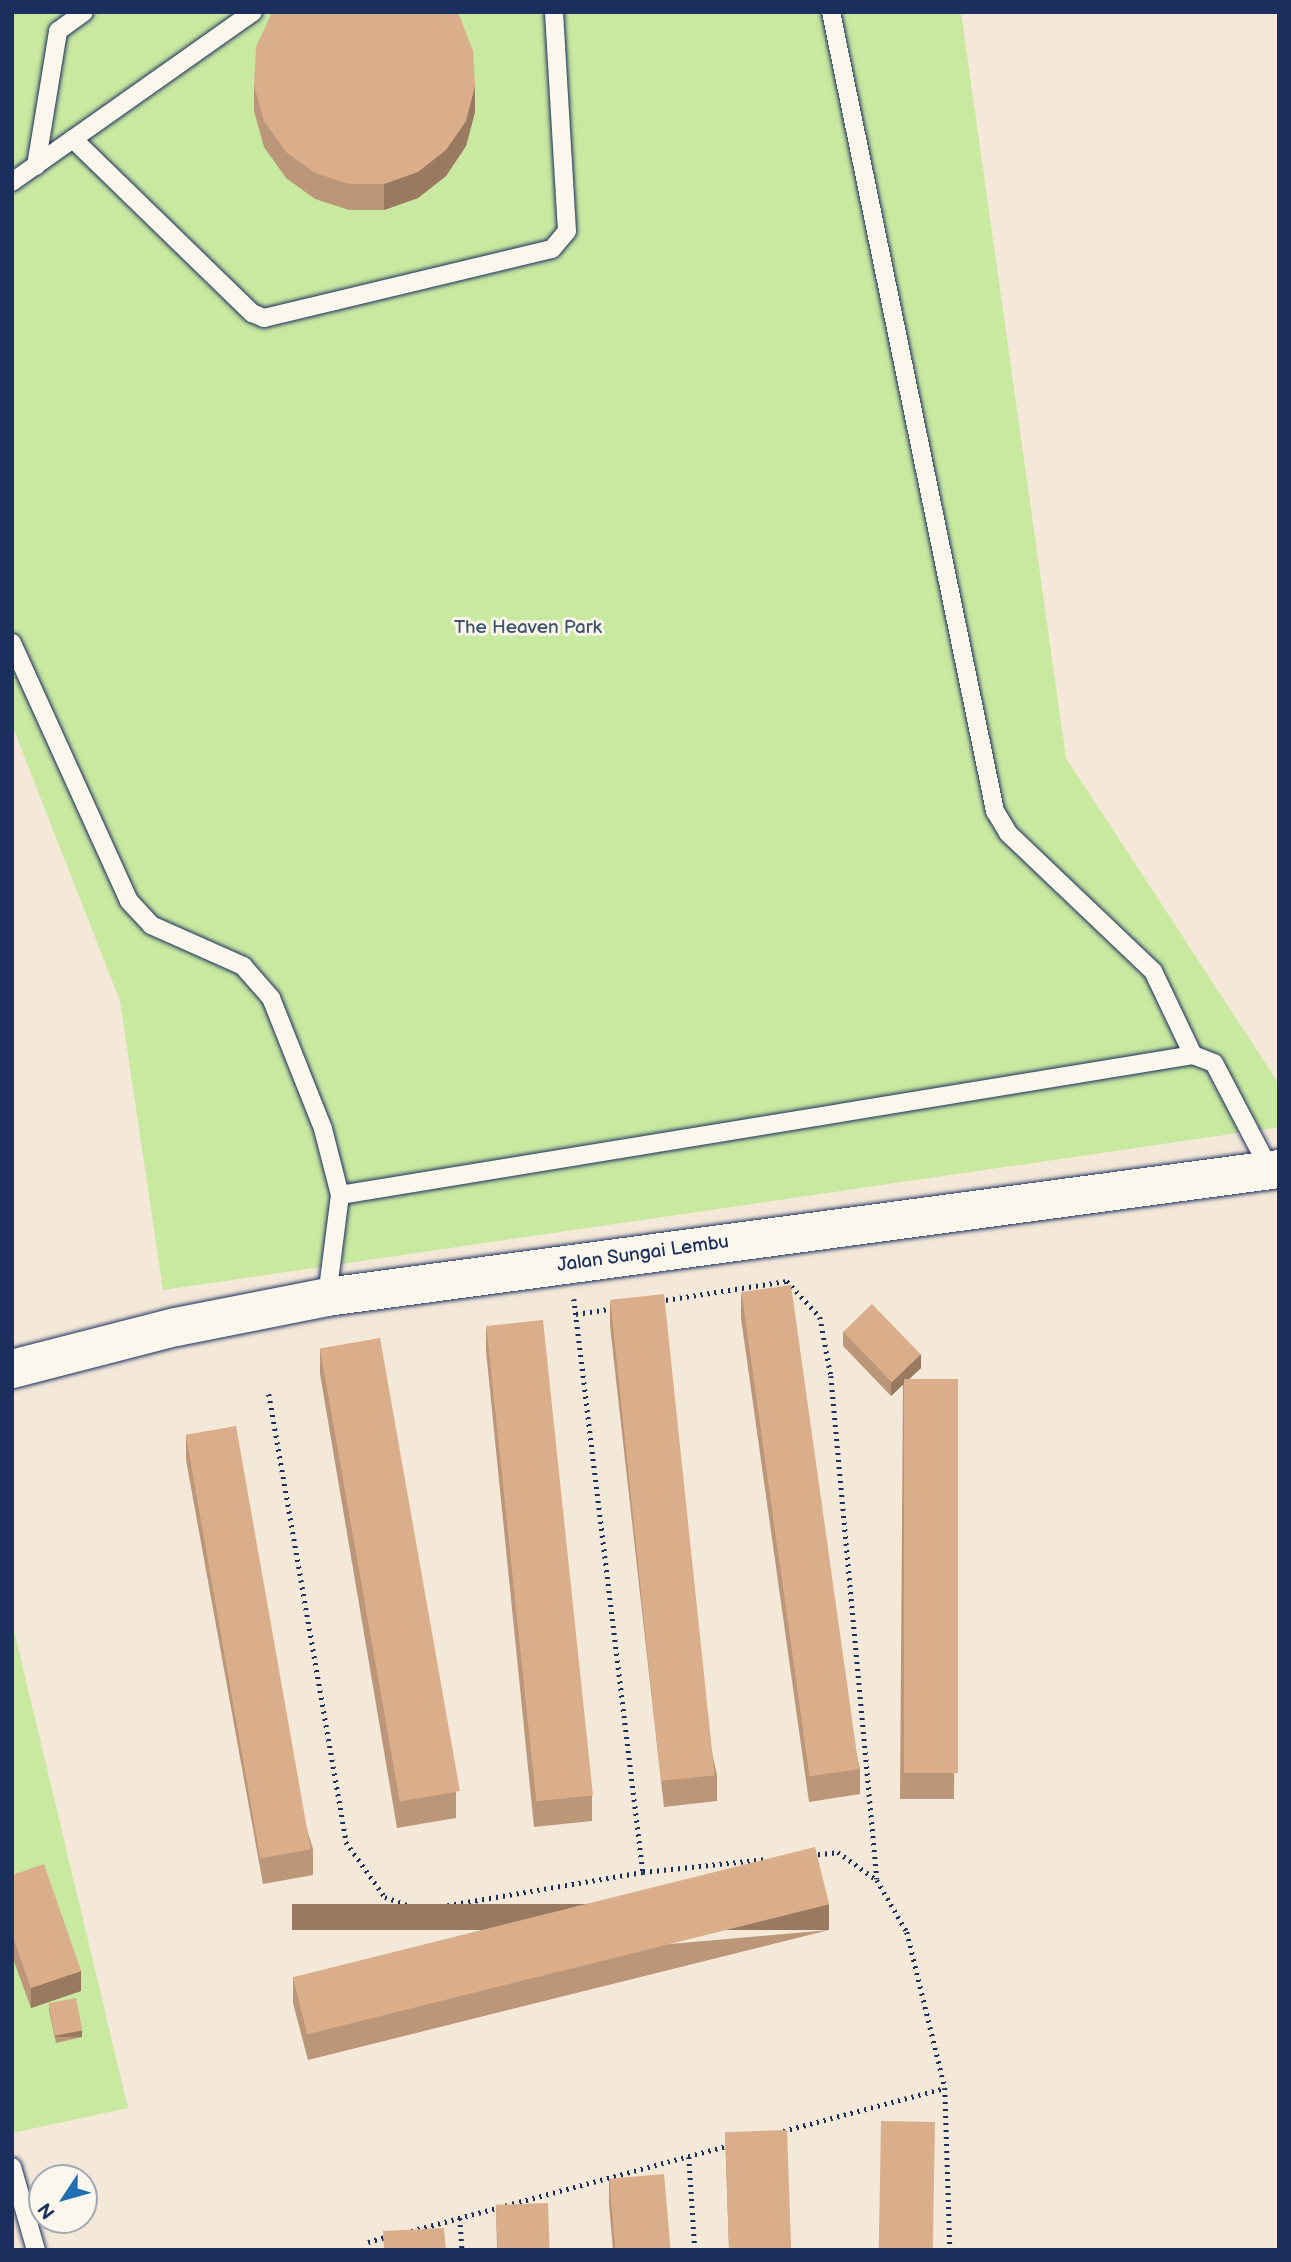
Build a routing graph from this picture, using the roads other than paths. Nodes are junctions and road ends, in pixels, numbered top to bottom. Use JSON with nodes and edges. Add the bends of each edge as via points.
{"nodes":[{"id":1,"x":84,"y":12,"type":"edge"},
{"id":2,"x":253,"y":12,"type":"edge"},
{"id":3,"x":554,"y":12,"type":"edge"},
{"id":4,"x":831,"y":12,"type":"edge"},
{"id":5,"x":73,"y":139,"type":"junction"},
{"id":6,"x":36,"y":166,"type":"junction"},
{"id":7,"x":12,"y":182,"type":"edge"},
{"id":8,"x":12,"y":643,"type":"edge"},
{"id":9,"x":1193,"y":1055,"type":"junction"},
{"id":10,"x":1274,"y":1170,"type":"edge"},
{"id":11,"x":341,"y":1195,"type":"junction"},
{"id":12,"x":327,"y":1297,"type":"junction"},
{"id":13,"x":12,"y":1369,"type":"edge"},
{"id":14,"x":12,"y":2167,"type":"edge"},
{"id":15,"x":36,"y":2250,"type":"edge"}],
"edges":[{"from":1,"to":6,"type":"lane","via":[[58,31]]},
{"from":2,"to":5,"type":"lane"},
{"from":3,"to":5,"type":"lane","via":[[567,231],[552,249],[264,318],[253,313]]},
{"from":4,"to":9,"type":"lane","via":[[999,823],[1153,971]]},
{"from":5,"to":6,"type":"lane"},
{"from":6,"to":7,"type":"lane"},
{"from":8,"to":11,"type":"lane","via":[[129,901],[151,925],[243,966],[271,998],[323,1129]]},
{"from":9,"to":10,"type":"lane","via":[[1214,1063]]},
{"from":9,"to":11,"type":"lane"},
{"from":10,"to":12,"type":"main road","name":"Jalan Sungai Lembu"},
{"from":11,"to":12,"type":"lane"},
{"from":12,"to":13,"type":"main road","name":"Jalan Sungai Lembu","via":[[176,1327]]},
{"from":14,"to":15,"type":"lane"}]}
